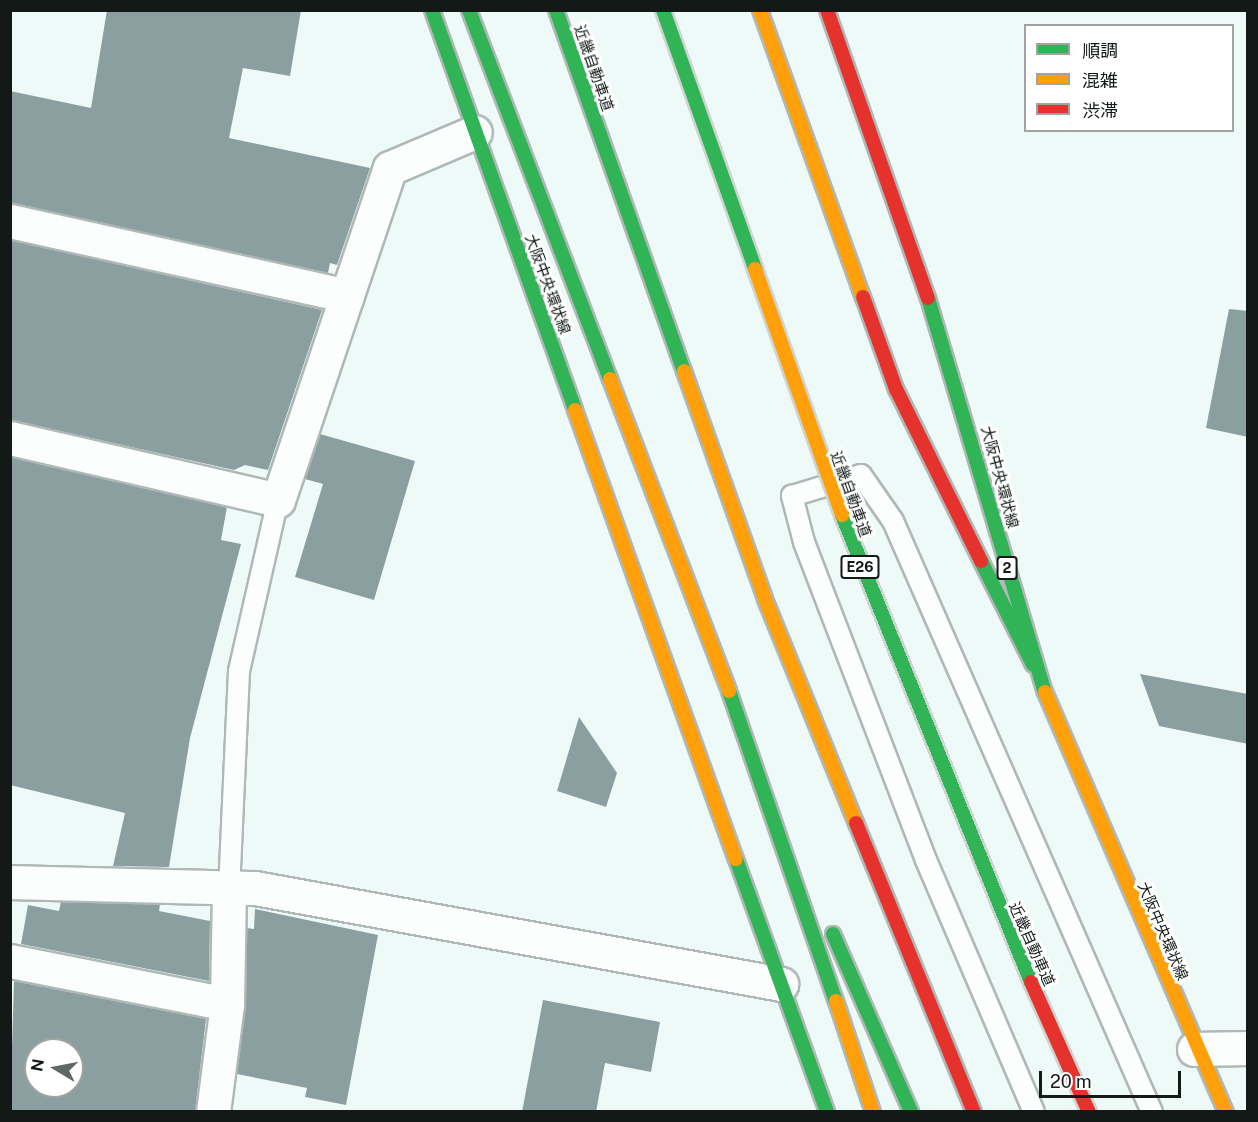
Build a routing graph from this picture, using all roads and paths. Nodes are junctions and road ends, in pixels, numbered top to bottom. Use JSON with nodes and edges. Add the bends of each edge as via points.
{"nodes":[{"id":1,"x":432,"y":10,"type":"edge"},
{"id":2,"x":469,"y":10,"type":"edge"},
{"id":3,"x":556,"y":10,"type":"edge"},
{"id":4,"x":663,"y":10,"type":"edge"},
{"id":5,"x":827,"y":10,"type":"edge"},
{"id":6,"x":761,"y":13,"type":"edge"},
{"id":7,"x":475,"y":132,"type":"junction"},
{"id":8,"x":10,"y":221,"type":"edge"},
{"id":9,"x":347,"y":296,"type":"junction"},
{"id":10,"x":10,"y":438,"type":"edge"},
{"id":11,"x":278,"y":500,"type":"junction"},
{"id":12,"x":1033,"y":665,"type":"junction"},
{"id":13,"x":743,"y":727,"type":"junction"},
{"id":14,"x":10,"y":882,"type":"edge"},
{"id":15,"x":229,"y":891,"type":"junction"},
{"id":16,"x":10,"y":962,"type":"edge"},
{"id":17,"x":781,"y":984,"type":"junction"},
{"id":18,"x":226,"y":1004,"type":"junction"},
{"id":19,"x":1248,"y":1048,"type":"edge"},
{"id":20,"x":1194,"y":1050,"type":"junction"},
{"id":21,"x":213,"y":1112,"type":"edge"},
{"id":22,"x":827,"y":1112,"type":"edge"},
{"id":23,"x":873,"y":1112,"type":"edge"},
{"id":24,"x":910,"y":1112,"type":"edge"},
{"id":25,"x":974,"y":1112,"type":"edge"},
{"id":26,"x":1035,"y":1112,"type":"edge"},
{"id":27,"x":1089,"y":1112,"type":"edge"},
{"id":28,"x":1152,"y":1112,"type":"edge"},
{"id":29,"x":1226,"y":1112,"type":"edge"}],
"edges":[{"from":1,"to":7,"type":"main road","name":"大阪中央環状線"},
{"from":2,"to":13,"type":"main road"},
{"from":3,"to":25,"type":"main road","name":"近畿自動車道","via":[[765,599]]},
{"from":4,"to":27,"type":"main road","name":"近畿自動車道","number":"E26","bridge":true,"via":[[856,556],[999,910]]},
{"from":5,"to":12,"type":"main road","name":"大阪中央環状線","number":"2","via":[[953,368]]},
{"from":6,"to":12,"type":"main road","via":[[896,389]]},
{"from":7,"to":9,"type":"street","via":[[390,168]]},
{"from":7,"to":17,"type":"main road","name":"大阪中央環状線"},
{"from":8,"to":9,"type":"street"},
{"from":9,"to":11,"type":"street"},
{"from":10,"to":11,"type":"street"},
{"from":11,"to":15,"type":"lane","via":[[239,671]]},
{"from":12,"to":20,"type":"main road","name":"大阪中央環状線","number":"2"},
{"from":13,"to":23,"type":"main road"},
{"from":13,"to":24,"type":"main road"},
{"from":14,"to":15,"type":"street"},
{"from":15,"to":17,"type":"street","via":[[255,888]]},
{"from":15,"to":18,"type":"street"},
{"from":16,"to":18,"type":"street"},
{"from":17,"to":22,"type":"main road","name":"大阪中央環状線"},
{"from":18,"to":21,"type":"street"},
{"from":19,"to":20,"type":"street"},
{"from":20,"to":29,"type":"main road","name":"大阪中央環状線","number":"2"},
{"from":26,"to":28,"type":"lane","via":[[926,860],[804,542],[792,496],[861,475],[893,521]]}]}
